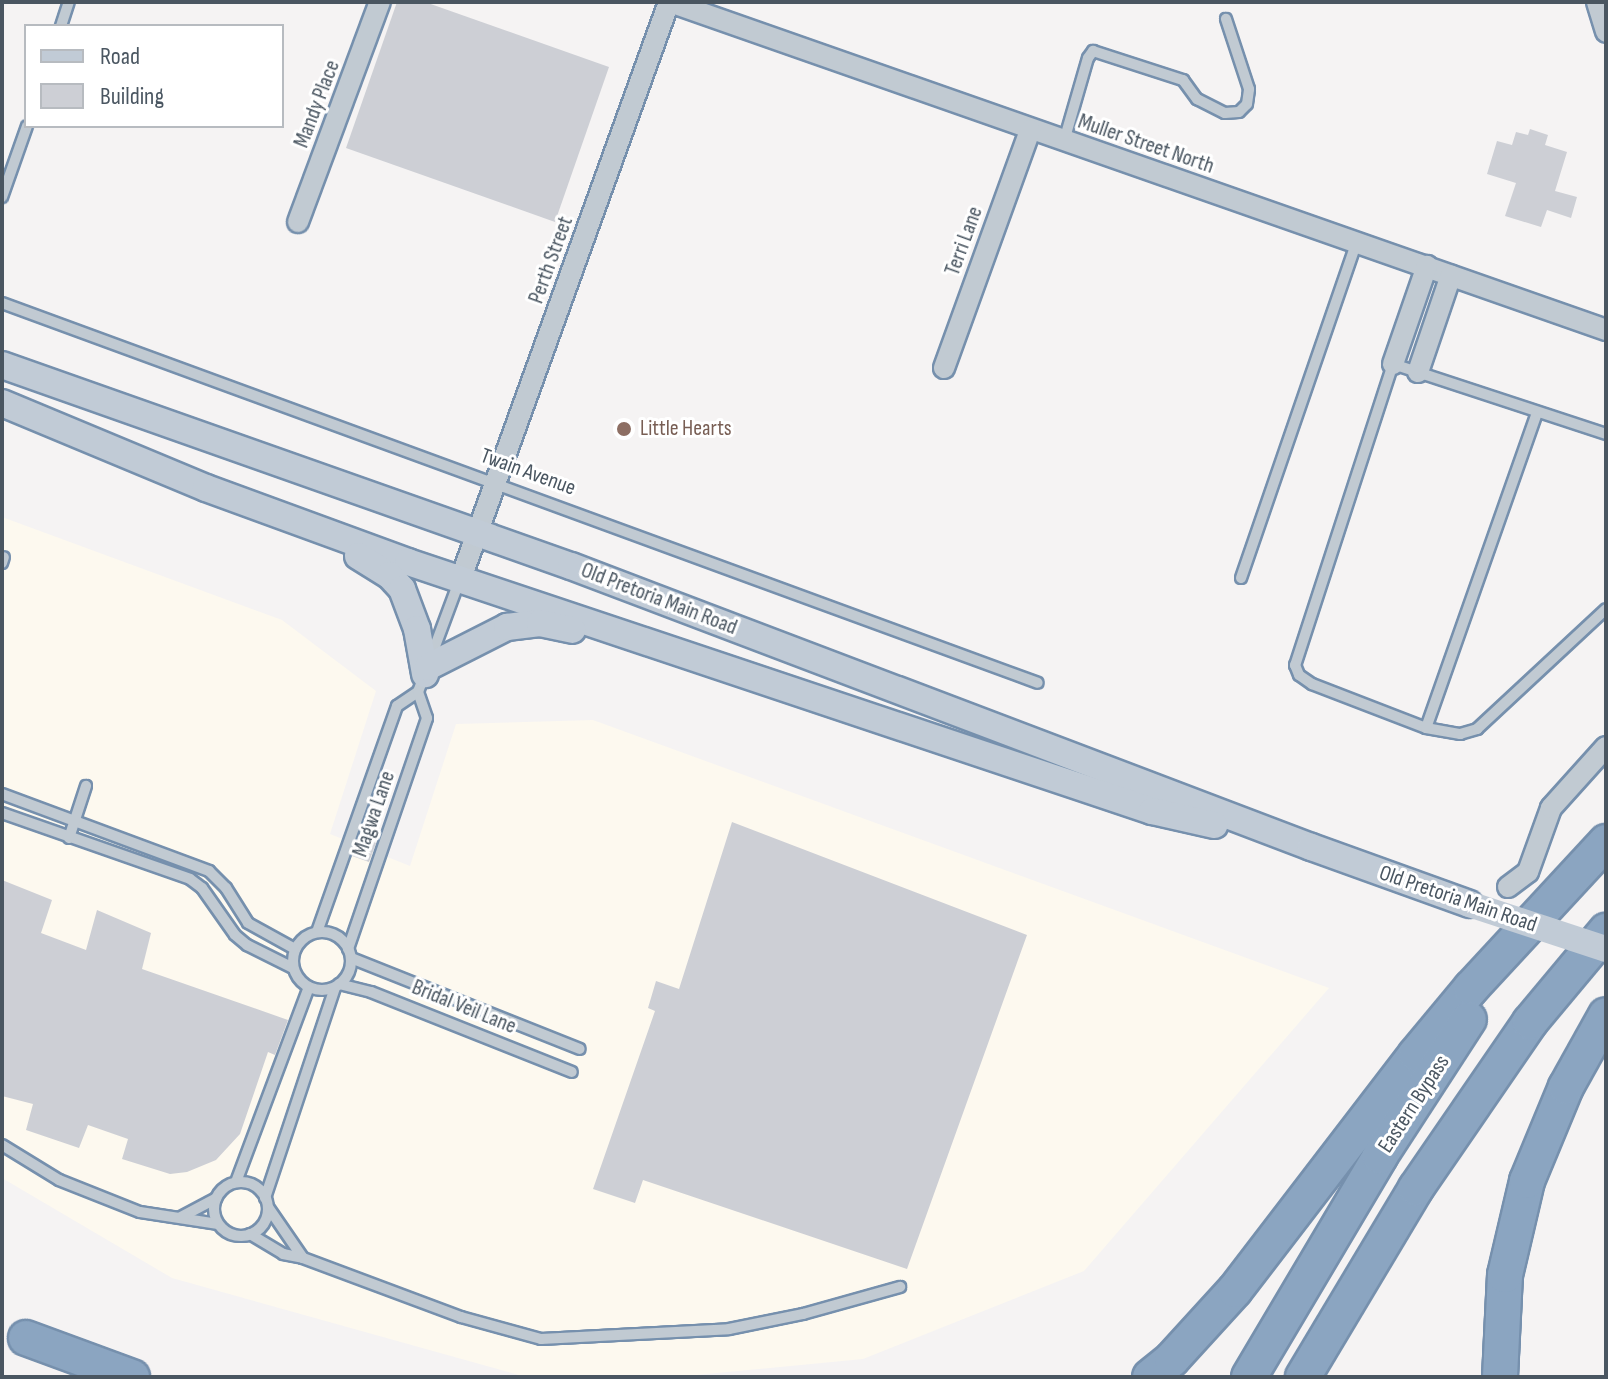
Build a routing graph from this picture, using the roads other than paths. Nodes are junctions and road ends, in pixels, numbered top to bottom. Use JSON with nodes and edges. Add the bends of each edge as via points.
{"nodes":[{"id":1,"x":69,"y":2,"type":"edge"},
{"id":2,"x":380,"y":2,"type":"edge"},
{"id":3,"x":669,"y":2,"type":"edge"},
{"id":4,"x":1601,"y":6,"type":"edge"},
{"id":5,"x":1226,"y":19,"type":"dead end"},
{"id":6,"x":62,"y":24,"type":"edge"},
{"id":7,"x":1606,"y":32,"type":"edge"},
{"id":8,"x":26,"y":128,"type":"edge"},
{"id":9,"x":1030,"y":130,"type":"junction"},
{"id":10,"x":1064,"y":141,"type":"junction"},
{"id":11,"x":2,"y":197,"type":"edge"},
{"id":12,"x":298,"y":222,"type":"dead end"},
{"id":13,"x":1357,"y":242,"type":"junction"},
{"id":14,"x":1427,"y":266,"type":"junction"},
{"id":15,"x":1451,"y":275,"type":"junction"},
{"id":16,"x":2,"y":303,"type":"edge"},
{"id":17,"x":1606,"y":330,"type":"edge"},
{"id":18,"x":1393,"y":364,"type":"junction"},
{"id":19,"x":2,"y":365,"type":"edge"},
{"id":20,"x":944,"y":368,"type":"dead end"},
{"id":21,"x":1418,"y":372,"type":"junction"},
{"id":22,"x":2,"y":403,"type":"edge"},
{"id":23,"x":1537,"y":412,"type":"junction"},
{"id":24,"x":1606,"y":434,"type":"edge"},
{"id":25,"x":497,"y":482,"type":"junction"},
{"id":26,"x":240,"y":500,"type":"junction"},
{"id":27,"x":477,"y":534,"type":"junction"},
{"id":28,"x":461,"y":578,"type":"junction"},
{"id":29,"x":1241,"y":578,"type":"dead end"},
{"id":30,"x":1606,"y":609,"type":"edge"},
{"id":31,"x":692,"y":656,"type":"junction"},
{"id":32,"x":424,"y":678,"type":"junction"},
{"id":33,"x":1038,"y":683,"type":"dead end"},
{"id":34,"x":1426,"y":728,"type":"junction"},
{"id":35,"x":1606,"y":747,"type":"edge"},
{"id":36,"x":86,"y":786,"type":"dead end"},
{"id":37,"x":2,"y":794,"type":"edge"},
{"id":38,"x":2,"y":813,"type":"edge"},
{"id":39,"x":74,"y":820,"type":"junction"},
{"id":40,"x":69,"y":838,"type":"junction"},
{"id":41,"x":1606,"y":842,"type":"edge"},
{"id":42,"x":1311,"y":847,"type":"junction"},
{"id":43,"x":1606,"y":849,"type":"edge"},
{"id":44,"x":1508,"y":887,"type":"dead end"},
{"id":45,"x":236,"y":907,"type":"junction"},
{"id":46,"x":223,"y":918,"type":"junction"},
{"id":47,"x":1606,"y":931,"type":"edge"},
{"id":48,"x":317,"y":932,"type":"junction"},
{"id":49,"x":295,"y":949,"type":"junction"},
{"id":50,"x":1606,"y":949,"type":"edge"},
{"id":51,"x":349,"y":954,"type":"junction"},
{"id":52,"x":293,"y":968,"type":"junction"},
{"id":53,"x":337,"y":986,"type":"junction"},
{"id":54,"x":309,"y":987,"type":"junction"},
{"id":55,"x":458,"y":1003,"type":"junction"},
{"id":56,"x":1606,"y":1015,"type":"edge"},
{"id":57,"x":449,"y":1023,"type":"junction"},
{"id":58,"x":580,"y":1049,"type":"dead end"},
{"id":59,"x":572,"y":1072,"type":"dead end"},
{"id":60,"x":2,"y":1145,"type":"edge"},
{"id":61,"x":236,"y":1182,"type":"junction"},
{"id":62,"x":216,"y":1198,"type":"junction"},
{"id":63,"x":267,"y":1202,"type":"junction"},
{"id":64,"x":179,"y":1218,"type":"junction"},
{"id":65,"x":218,"y":1224,"type":"junction"},
{"id":66,"x":250,"y":1234,"type":"junction"},
{"id":67,"x":303,"y":1258,"type":"junction"},
{"id":68,"x":900,"y":1287,"type":"dead end"},
{"id":69,"x":14,"y":1332,"type":"edge"},
{"id":70,"x":95,"y":1377,"type":"edge"},
{"id":71,"x":132,"y":1377,"type":"edge"},
{"id":72,"x":1150,"y":1377,"type":"edge"},
{"id":73,"x":1249,"y":1377,"type":"edge"},
{"id":74,"x":1303,"y":1377,"type":"edge"},
{"id":75,"x":1500,"y":1377,"type":"edge"}],
"edges":[{"from":1,"to":6,"type":"lane"},
{"from":2,"to":12,"type":"street","name":"Mandy Place"},
{"from":3,"to":9,"type":"street","name":"Muller Street North"},
{"from":3,"to":25,"type":"street","name":"Perth Street"},
{"from":4,"to":7,"type":"street"},
{"from":5,"to":10,"type":"lane","via":[[1249,89],[1247,104],[1239,112],[1225,113],[1197,99],[1183,80],[1093,51]]},
{"from":8,"to":11,"type":"lane"},
{"from":9,"to":10,"type":"street","name":"Muller Street North"},
{"from":9,"to":20,"type":"street","name":"Terri Lane"},
{"from":10,"to":13,"type":"street","name":"Muller Street North"},
{"from":13,"to":14,"type":"street","name":"Muller Street North"},
{"from":13,"to":29,"type":"lane"},
{"from":14,"to":15,"type":"street","name":"Muller Street North"},
{"from":14,"to":18,"type":"street"},
{"from":15,"to":17,"type":"street","name":"Muller Street North"},
{"from":15,"to":21,"type":"street"},
{"from":16,"to":25,"type":"lane","name":"Twain Avenue"},
{"from":18,"to":21,"type":"lane"},
{"from":18,"to":34,"type":"lane","via":[[1295,665],[1312,684]]},
{"from":19,"to":27,"type":"main road","name":"Old Pretoria Main Road"},
{"from":21,"to":23,"type":"lane"},
{"from":22,"to":26,"type":"main road","name":"Old Pretoria Main Road"},
{"from":23,"to":24,"type":"lane"},
{"from":23,"to":34,"type":"lane"},
{"from":25,"to":27,"type":"street","name":"Perth Street"},
{"from":25,"to":33,"type":"lane","name":"Twain Avenue"},
{"from":26,"to":28,"type":"main road","name":"Old Pretoria Main Road"},
{"from":26,"to":32,"type":"main road","via":[[389,575],[408,602]]},
{"from":27,"to":28,"type":"street","name":"Perth Street"},
{"from":27,"to":42,"type":"main road","name":"Old Pretoria Main Road"},
{"from":28,"to":31,"type":"main road","name":"Old Pretoria Main Road"},
{"from":28,"to":32,"type":"lane","name":"Magwa Lane"},
{"from":30,"to":34,"type":"lane","via":[[1477,729],[1460,734]]},
{"from":31,"to":32,"type":"main road","via":[[540,623],[507,627]]},
{"from":31,"to":42,"type":"main road","name":"Old Pretoria Main Road","via":[[1152,811]]},
{"from":32,"to":48,"type":"lane","name":"Magwa Lane","via":[[397,706]]},
{"from":32,"to":51,"type":"lane","name":"Magwa Lane","via":[[427,718]]},
{"from":35,"to":44,"type":"street","via":[[1551,808],[1528,872]]},
{"from":36,"to":39,"type":"lane"},
{"from":37,"to":39,"type":"lane"},
{"from":38,"to":40,"type":"lane"},
{"from":39,"to":40,"type":"lane"},
{"from":39,"to":45,"type":"lane","via":[[209,871]]},
{"from":40,"to":46,"type":"lane","via":[[190,879]]},
{"from":41,"to":72,"type":"highway","via":[[1462,999],[1235,1290]]},
{"from":42,"to":50,"type":"main road","name":"Old Pretoria Main Road","bridge":true},
{"from":43,"to":73,"type":"highway","name":"Eastern Bypass","via":[[1482,998],[1380,1156]]},
{"from":45,"to":46,"type":"lane"},
{"from":45,"to":49,"type":"lane","via":[[248,923]]},
{"from":46,"to":52,"type":"lane","via":[[247,945]]},
{"from":47,"to":74,"type":"highway","via":[[1530,1022],[1416,1188]]},
{"from":48,"to":49,"type":"lane"},
{"from":48,"to":51,"type":"lane","via":[[335,935]]},
{"from":49,"to":52,"type":"lane"},
{"from":51,"to":53,"type":"lane","name":"Magwa Lane","via":[[350,968]]},
{"from":51,"to":55,"type":"lane","name":"Bridal Veil Lane"},
{"from":52,"to":54,"type":"lane"},
{"from":53,"to":54,"type":"lane"},
{"from":53,"to":57,"type":"lane","name":"Bridal Veil Lane","via":[[371,992]]},
{"from":53,"to":63,"type":"lane","name":"Magwa Lane"},
{"from":54,"to":61,"type":"lane"},
{"from":55,"to":57,"type":"lane"},
{"from":55,"to":58,"type":"lane","name":"Bridal Veil Lane"},
{"from":56,"to":75,"type":"highway","via":[[1566,1087],[1527,1181],[1505,1275]]},
{"from":57,"to":59,"type":"lane","name":"Bridal Veil Lane"},
{"from":60,"to":64,"type":"lane","via":[[59,1180],[140,1212]]},
{"from":61,"to":62,"type":"lane"},
{"from":61,"to":63,"type":"lane","via":[[253,1185]]},
{"from":62,"to":64,"type":"lane"},
{"from":62,"to":65,"type":"lane"},
{"from":63,"to":66,"type":"lane","via":[[263,1223]]},
{"from":63,"to":67,"type":"lane"},
{"from":64,"to":65,"type":"lane"},
{"from":65,"to":66,"type":"lane","via":[[232,1234]]},
{"from":66,"to":67,"type":"lane","via":[[275,1250]]},
{"from":67,"to":68,"type":"lane","via":[[461,1317],[541,1339],[729,1329]]},
{"from":69,"to":70,"type":"highway"},
{"from":69,"to":71,"type":"highway"}]}
